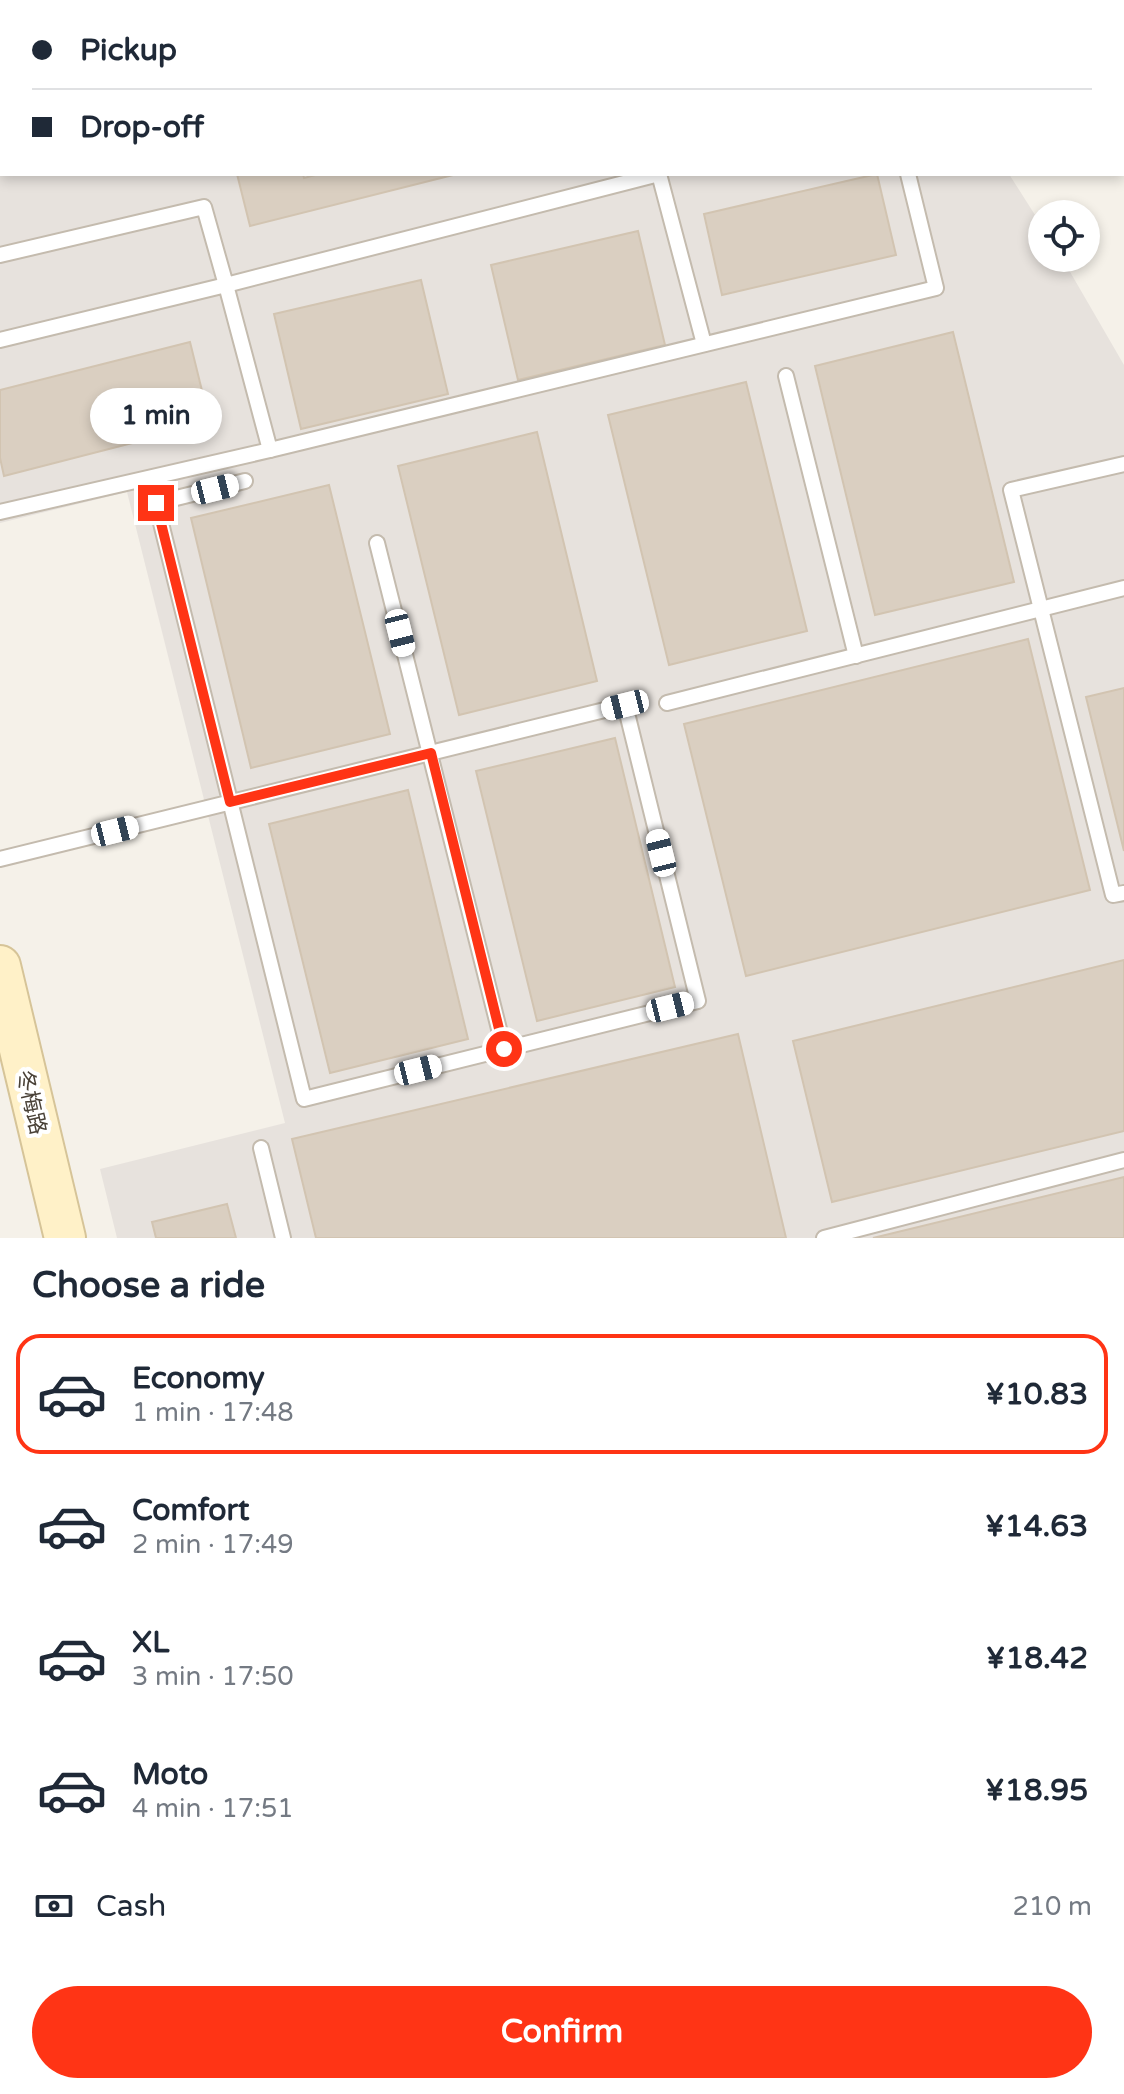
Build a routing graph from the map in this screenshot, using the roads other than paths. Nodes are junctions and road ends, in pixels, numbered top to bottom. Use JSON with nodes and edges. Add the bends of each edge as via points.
{"nodes":[{"id":1,"x":651,"y":176,"type":"edge"},
{"id":2,"x":660,"y":176,"type":"edge"},
{"id":3,"x":908,"y":176,"type":"edge"},
{"id":4,"x":0,"y":255,"type":"edge"},
{"id":5,"x":226,"y":285,"type":"junction"},
{"id":6,"x":0,"y":340,"type":"edge"},
{"id":7,"x":704,"y":344,"type":"junction"},
{"id":8,"x":786,"y":376,"type":"dead end"},
{"id":9,"x":270,"y":450,"type":"junction"},
{"id":10,"x":1124,"y":464,"type":"edge"},
{"id":11,"x":245,"y":481,"type":"dead end"},
{"id":12,"x":0,"y":512,"type":"edge"},
{"id":13,"x":377,"y":543,"type":"dead end"},
{"id":14,"x":1124,"y":588,"type":"edge"},
{"id":15,"x":1041,"y":609,"type":"junction"},
{"id":16,"x":856,"y":656,"type":"junction"},
{"id":17,"x":667,"y":703,"type":"dead end"},
{"id":18,"x":431,"y":753,"type":"junction"},
{"id":19,"x":230,"y":802,"type":"junction"},
{"id":20,"x":0,"y":859,"type":"edge"},
{"id":21,"x":1124,"y":893,"type":"edge"},
{"id":22,"x":0,"y":966,"type":"edge"},
{"id":23,"x":504,"y":1049,"type":"junction"},
{"id":24,"x":261,"y":1148,"type":"dead end"},
{"id":25,"x":1124,"y":1160,"type":"edge"},
{"id":26,"x":65,"y":1238,"type":"edge"},
{"id":27,"x":283,"y":1238,"type":"edge"},
{"id":28,"x":824,"y":1238,"type":"edge"}],
"edges":[{"from":1,"to":5,"type":"lane"},
{"from":2,"to":7,"type":"lane"},
{"from":3,"to":7,"type":"lane","via":[[936,288]]},
{"from":4,"to":5,"type":"lane","via":[[204,207]]},
{"from":5,"to":6,"type":"lane"},
{"from":5,"to":9,"type":"lane"},
{"from":7,"to":9,"type":"lane"},
{"from":8,"to":16,"type":"lane"},
{"from":9,"to":12,"type":"lane"},
{"from":10,"to":15,"type":"lane","via":[[1011,490]]},
{"from":11,"to":19,"type":"lane","via":[[156,503]]},
{"from":13,"to":18,"type":"lane"},
{"from":14,"to":15,"type":"lane"},
{"from":15,"to":16,"type":"lane"},
{"from":15,"to":21,"type":"lane","via":[[1113,895]]},
{"from":16,"to":17,"type":"lane"},
{"from":18,"to":19,"type":"lane"},
{"from":18,"to":23,"type":"lane"},
{"from":18,"to":23,"type":"lane","via":[[625,705],[698,1001]]},
{"from":19,"to":20,"type":"lane"},
{"from":19,"to":23,"type":"lane","via":[[304,1099]]},
{"from":22,"to":26,"type":"street","name":"冬梅路"},
{"from":24,"to":27,"type":"lane"},
{"from":25,"to":28,"type":"lane"}]}
